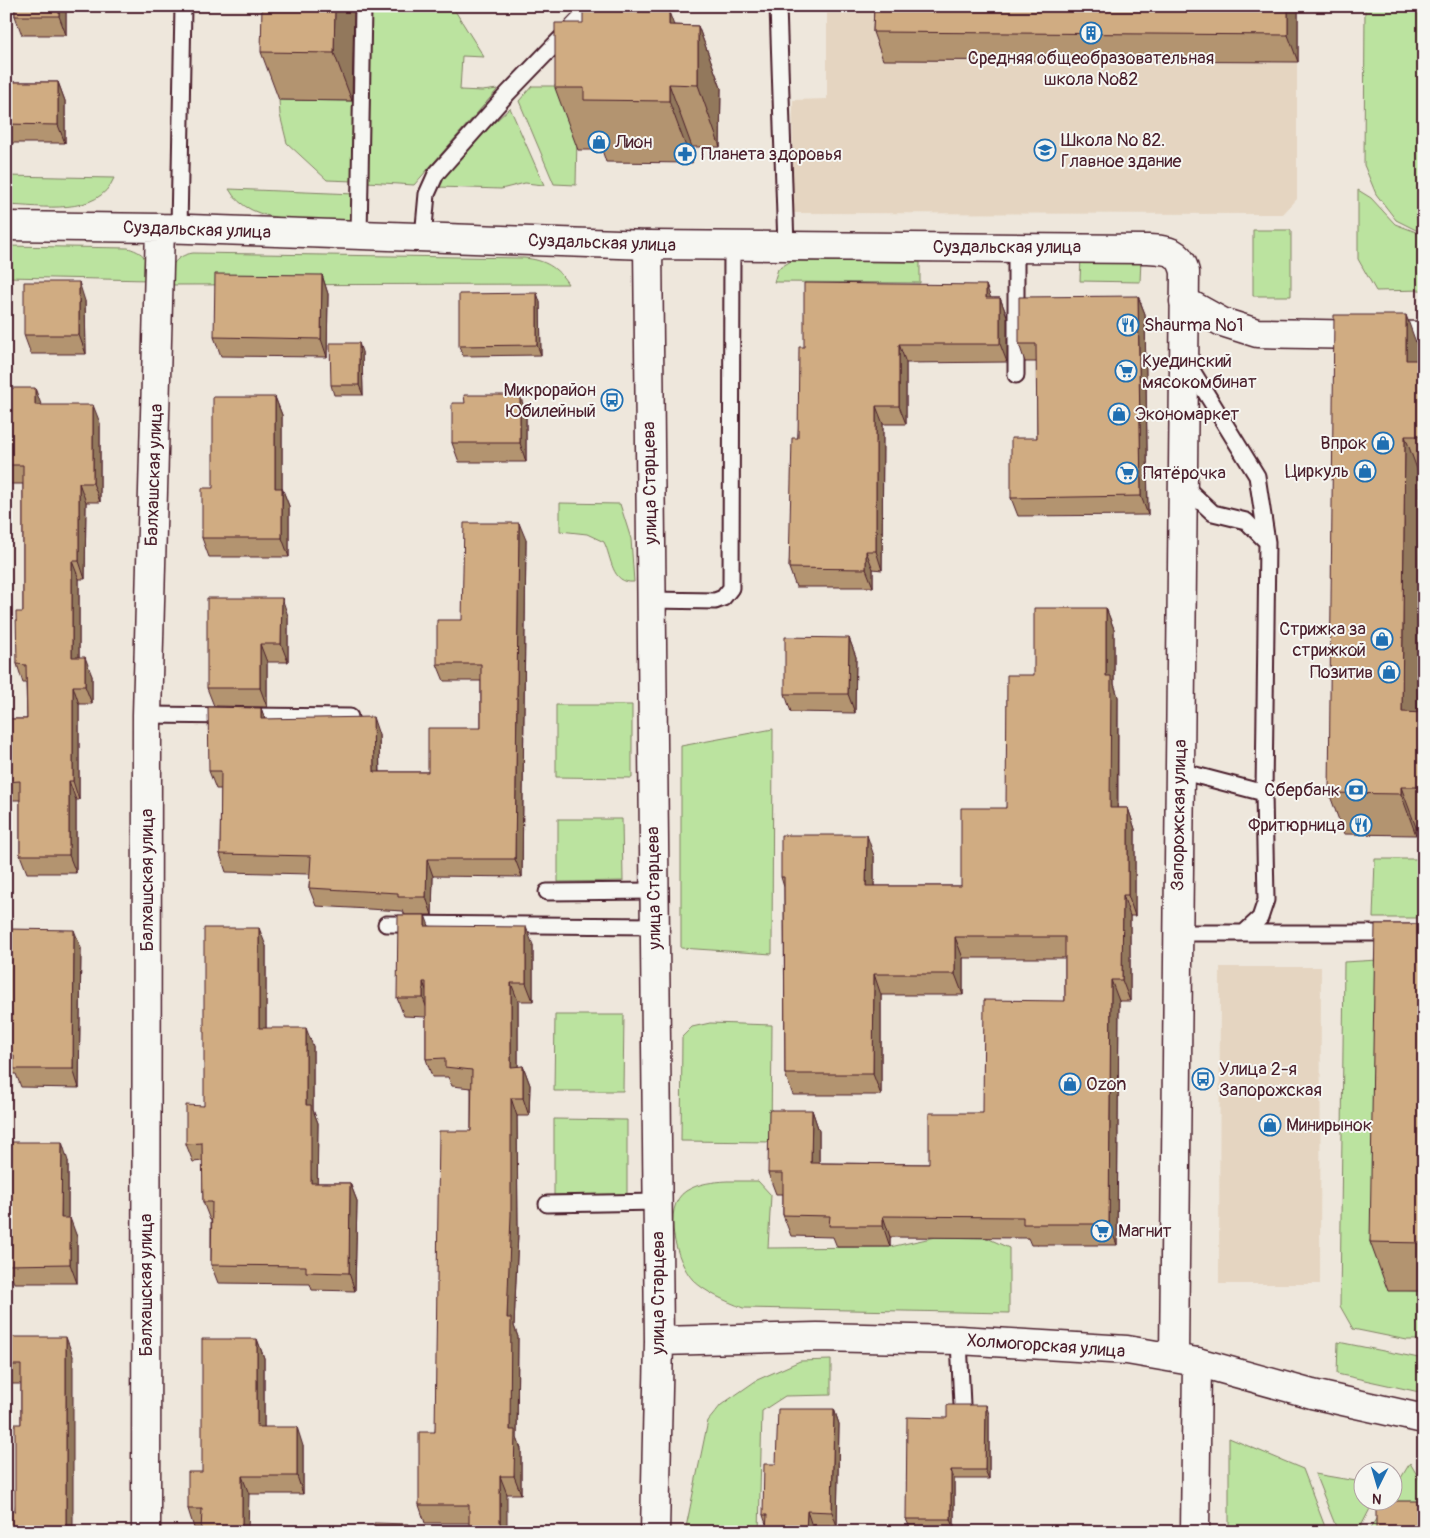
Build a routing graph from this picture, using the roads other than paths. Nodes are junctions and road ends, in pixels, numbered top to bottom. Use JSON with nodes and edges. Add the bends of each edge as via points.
{"nodes":[{"id":1,"x":184,"y":6,"type":"edge"},
{"id":2,"x":363,"y":6,"type":"edge"},
{"id":3,"x":592,"y":6,"type":"edge"},
{"id":4,"x":778,"y":6,"type":"edge"},
{"id":5,"x":6,"y":226,"type":"edge"},
{"id":6,"x":169,"y":229,"type":"junction"},
{"id":7,"x":359,"y":236,"type":"junction"},
{"id":8,"x":422,"y":237,"type":"junction"},
{"id":9,"x":648,"y":245,"type":"junction"},
{"id":10,"x":732,"y":245,"type":"junction"},
{"id":11,"x":786,"y":246,"type":"junction"},
{"id":12,"x":1016,"y":247,"type":"junction"},
{"id":13,"x":1185,"y":272,"type":"joint"},
{"id":14,"x":1184,"y":301,"type":"junction"},
{"id":15,"x":1424,"y":336,"type":"edge"},
{"id":16,"x":1184,"y":357,"type":"junction"},
{"id":17,"x":1016,"y":375,"type":"dead end"},
{"id":18,"x":1183,"y":485,"type":"junction"},
{"id":19,"x":1267,"y":542,"type":"junction"},
{"id":20,"x":651,"y":600,"type":"junction"},
{"id":21,"x":147,"y":714,"type":"junction"},
{"id":22,"x":350,"y":717,"type":"edge"},
{"id":23,"x":1180,"y":771,"type":"junction"},
{"id":24,"x":1264,"y":792,"type":"junction"},
{"id":25,"x":654,"y":891,"type":"junction"},
{"id":26,"x":547,"y":892,"type":"dead end"},
{"id":27,"x":386,"y":924,"type":"dead end"},
{"id":28,"x":655,"y":926,"type":"junction"},
{"id":29,"x":1178,"y":932,"type":"junction"},
{"id":30,"x":1245,"y":932,"type":"junction"},
{"id":31,"x":1424,"y":933,"type":"edge"},
{"id":32,"x":658,"y":1202,"type":"junction"},
{"id":33,"x":548,"y":1204,"type":"dead end"},
{"id":34,"x":958,"y":1340,"type":"junction"},
{"id":35,"x":659,"y":1341,"type":"junction"},
{"id":36,"x":1186,"y":1360,"type":"junction"},
{"id":37,"x":962,"y":1405,"type":"edge"},
{"id":38,"x":1424,"y":1419,"type":"edge"},
{"id":39,"x":146,"y":1532,"type":"edge"},
{"id":40,"x":655,"y":1532,"type":"edge"},
{"id":41,"x":1195,"y":1532,"type":"edge"}],
"edges":[{"from":1,"to":6,"type":"lane","name":"Балхашская улица"},
{"from":2,"to":7,"type":"lane"},
{"from":3,"to":8,"type":"lane","via":[[436,174],[427,194]]},
{"from":4,"to":11,"type":"lane"},
{"from":5,"to":6,"type":"street","name":"Суздальская улица"},
{"from":6,"to":7,"type":"street","name":"Суздальская улица"},
{"from":6,"to":21,"type":"street","name":"Балхашская улица"},
{"from":7,"to":8,"type":"street","name":"Суздальская улица"},
{"from":8,"to":9,"type":"street","name":"Суздальская улица"},
{"from":9,"to":10,"type":"street","name":"Суздальская улица"},
{"from":9,"to":20,"type":"street","name":"улица Старцева"},
{"from":10,"to":11,"type":"street","name":"Суздальская улица"},
{"from":10,"to":20,"type":"lane","via":[[732,584],[726,596],[719,600]]},
{"from":11,"to":12,"type":"street","name":"Суздальская улица"},
{"from":12,"to":13,"type":"street","name":"Суздальская улица","via":[[1159,249],[1176,254],[1182,260]]},
{"from":12,"to":17,"type":"lane"},
{"from":13,"to":14,"type":"street","name":"Запорожская улица"},
{"from":14,"to":15,"type":"street","via":[[1222,322],[1256,333]]},
{"from":14,"to":16,"type":"street","name":"Запорожская улица"},
{"from":16,"to":18,"type":"street","name":"Запорожская улица"},
{"from":16,"to":19,"type":"lane","via":[[1257,476]]},
{"from":18,"to":19,"type":"lane","via":[[1213,513],[1246,520]]},
{"from":18,"to":23,"type":"street","name":"Запорожская улица"},
{"from":19,"to":24,"type":"lane"},
{"from":20,"to":25,"type":"street","name":"улица Старцева"},
{"from":21,"to":22,"type":"lane"},
{"from":21,"to":39,"type":"street","name":"Балхашская улица"},
{"from":23,"to":24,"type":"lane"},
{"from":23,"to":29,"type":"street","name":"Запорожская улица"},
{"from":24,"to":30,"type":"lane","via":[[1266,900],[1260,918]]},
{"from":25,"to":26,"type":"lane"},
{"from":25,"to":28,"type":"street","name":"улица Старцева"},
{"from":27,"to":28,"type":"lane"},
{"from":28,"to":32,"type":"street","name":"улица Старцева"},
{"from":29,"to":30,"type":"lane"},
{"from":29,"to":36,"type":"street","name":"Запорожская улица"},
{"from":30,"to":31,"type":"lane"},
{"from":32,"to":33,"type":"lane"},
{"from":32,"to":35,"type":"street","name":"улица Старцева"},
{"from":34,"to":35,"type":"street","name":"Холмогорская улица","via":[[817,1337]]},
{"from":34,"to":36,"type":"street","name":"Холмогорская улица","via":[[1127,1350]]},
{"from":34,"to":37,"type":"lane"},
{"from":35,"to":40,"type":"street","name":"улица Старцева"},
{"from":36,"to":38,"type":"street","name":"Холмогорская улица","via":[[1312,1394]]},
{"from":36,"to":41,"type":"street","name":"Запорожская улица"}]}
